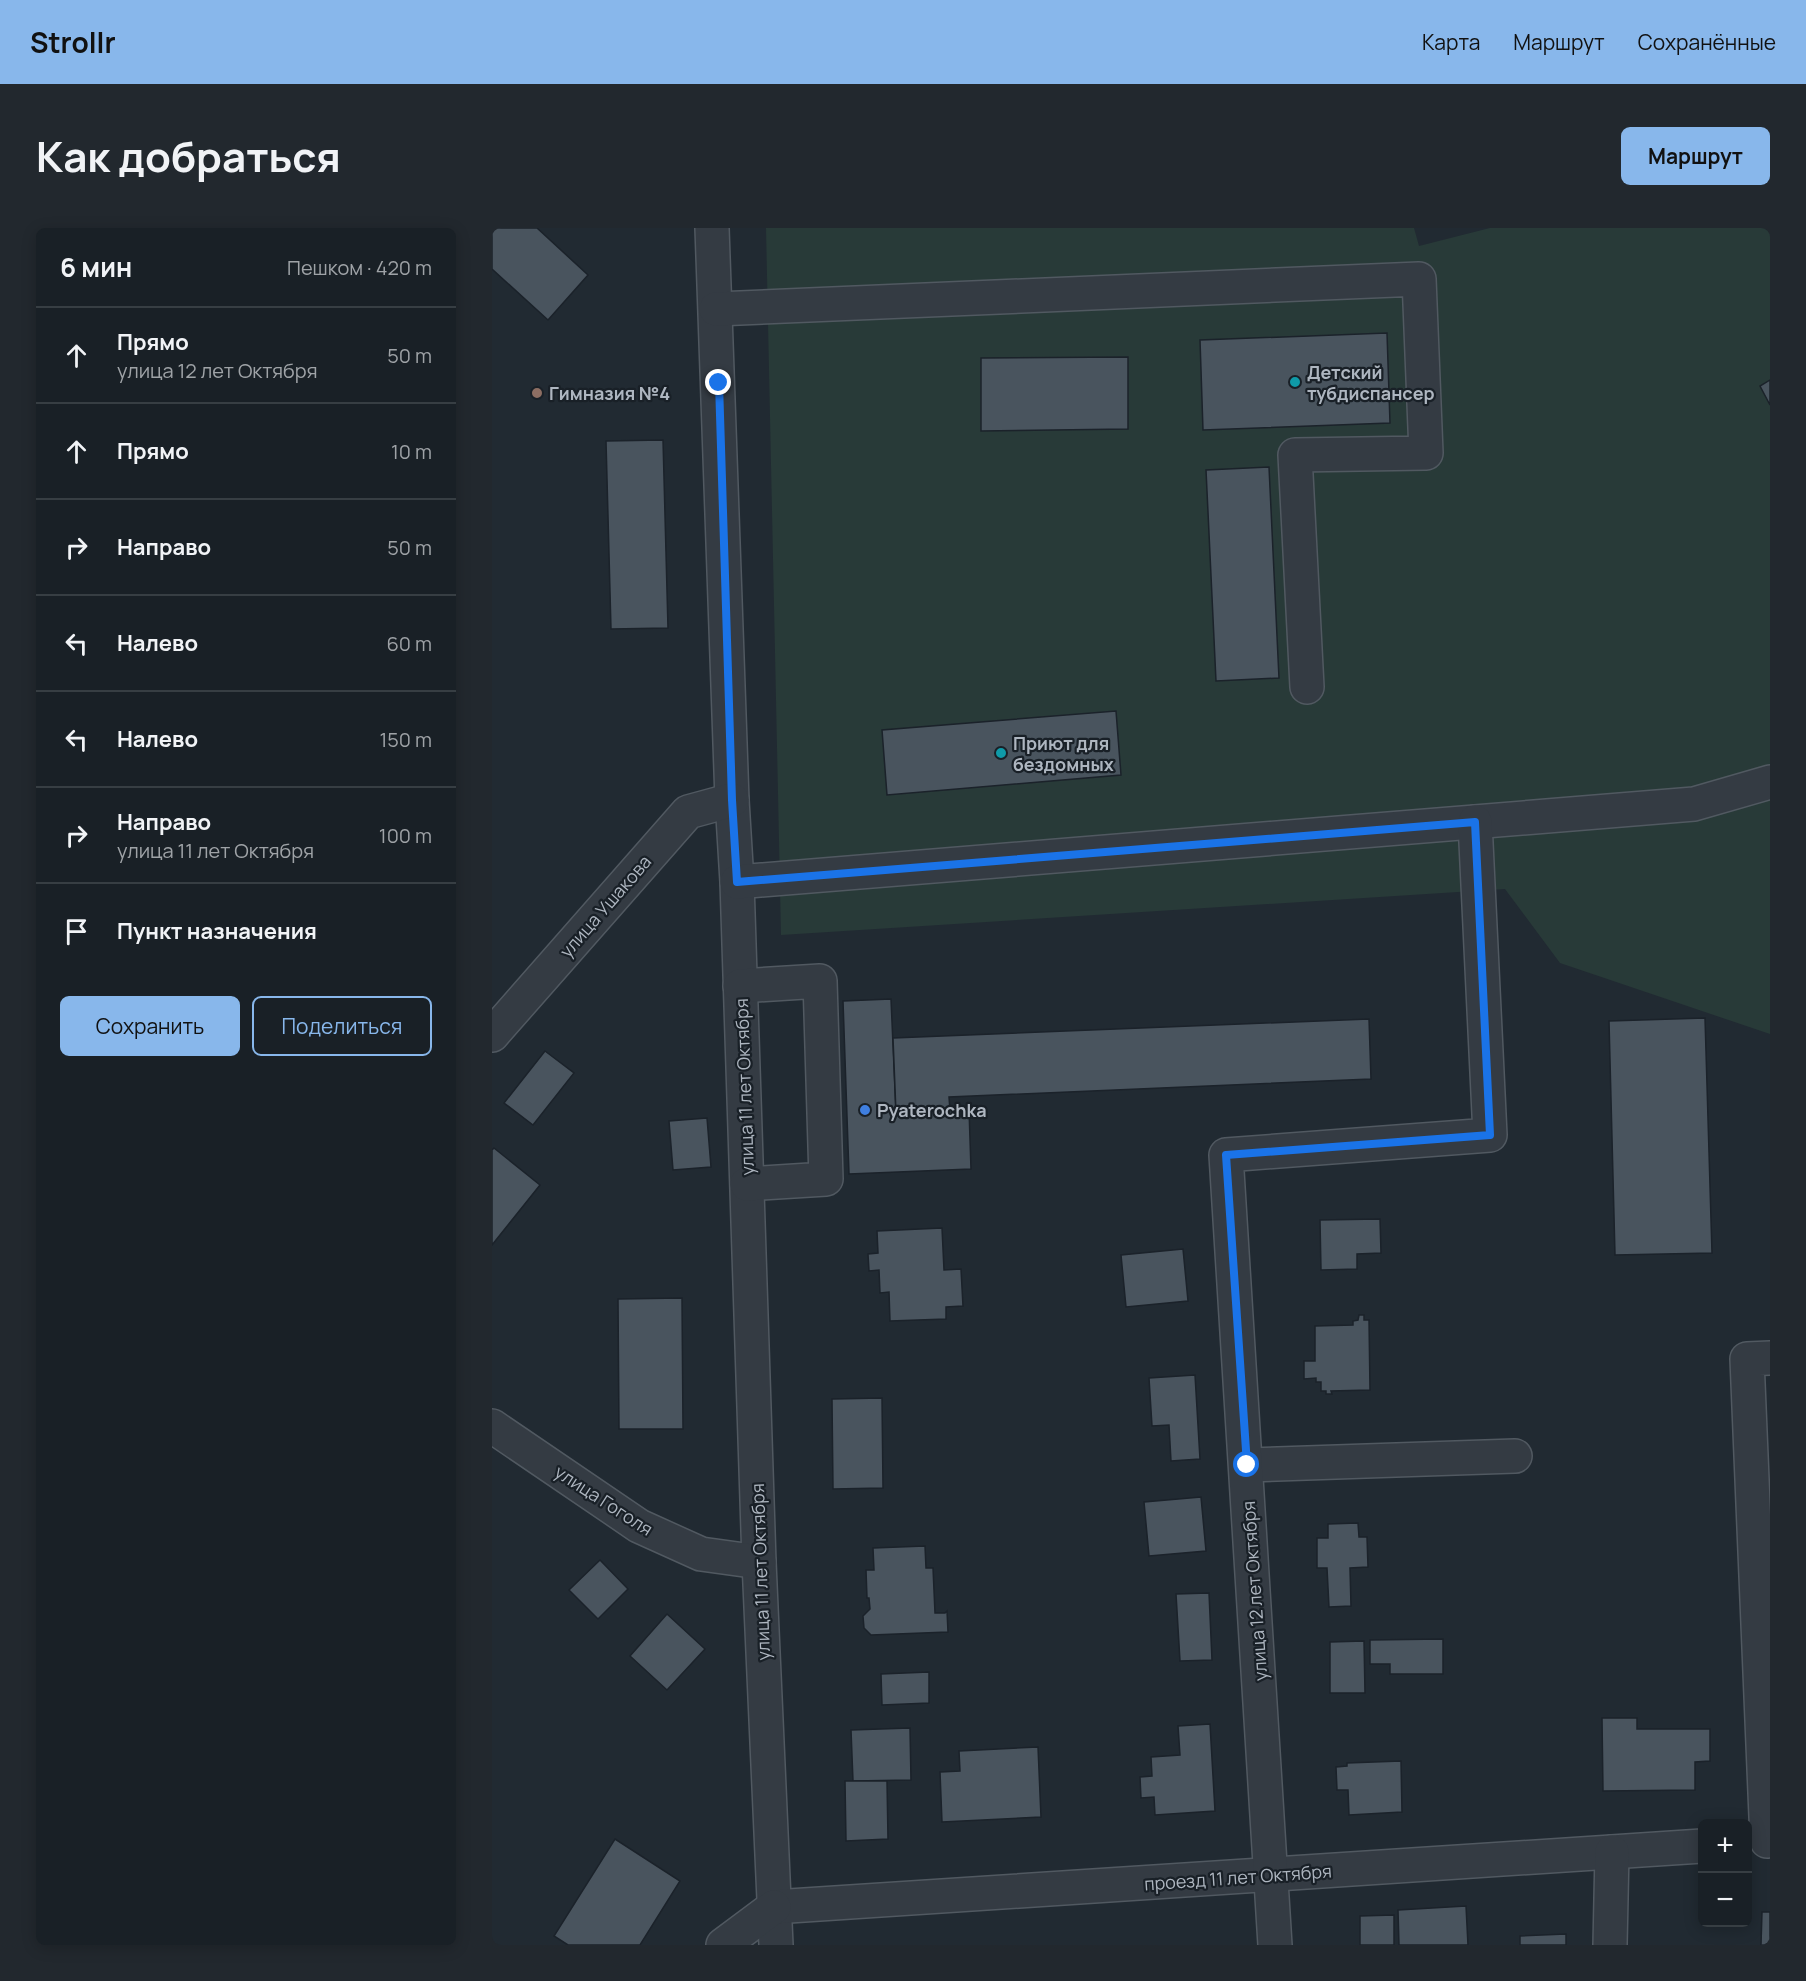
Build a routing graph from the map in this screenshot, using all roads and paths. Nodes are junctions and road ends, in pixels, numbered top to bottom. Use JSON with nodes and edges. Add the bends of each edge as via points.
{"nodes":[{"id":1,"x":712,"y":228,"type":"edge"},
{"id":2,"x":716,"y":309,"type":"junction"},
{"id":3,"x":1307,"y":687,"type":"dead end"},
{"id":4,"x":1770,"y":782,"type":"edge"},
{"id":5,"x":732,"y":800,"type":"junction"},
{"id":6,"x":1475,"y":822,"type":"junction"},
{"id":7,"x":737,"y":882,"type":"junction"},
{"id":8,"x":740,"y":986,"type":"junction"},
{"id":9,"x":492,"y":1035,"type":"edge"},
{"id":10,"x":747,"y":1184,"type":"junction"},
{"id":11,"x":1770,"y":1358,"type":"edge"},
{"id":12,"x":492,"y":1426,"type":"edge"},
{"id":13,"x":1515,"y":1456,"type":"dead end"},
{"id":14,"x":1247,"y":1465,"type":"junction"},
{"id":15,"x":759,"y":1562,"type":"junction"},
{"id":16,"x":1761,"y":1841,"type":"edge"},
{"id":17,"x":1698,"y":1846,"type":"edge"},
{"id":18,"x":1612,"y":1852,"type":"junction"},
{"id":19,"x":1272,"y":1875,"type":"junction"},
{"id":20,"x":774,"y":1907,"type":"junction"},
{"id":21,"x":723,"y":1945,"type":"edge"},
{"id":22,"x":776,"y":1945,"type":"edge"},
{"id":23,"x":1275,"y":1945,"type":"edge"},
{"id":24,"x":1610,"y":1945,"type":"edge"}],
"edges":[{"from":1,"to":2,"type":"street","name":"улица 11 лет Октября"},
{"from":2,"to":3,"type":"street","via":[[1419,279],[1426,453],[1296,455]]},
{"from":2,"to":5,"type":"street","name":"улица 11 лет Октября"},
{"from":4,"to":6,"type":"street","via":[[1694,804]]},
{"from":5,"to":7,"type":"street","name":"улица 11 лет Октября"},
{"from":5,"to":9,"type":"street","name":"улица Ушакова","via":[[688,812]]},
{"from":6,"to":7,"type":"street"},
{"from":6,"to":14,"type":"street","name":"улица 12 лет Октября","via":[[1490,1135],[1226,1155]]},
{"from":7,"to":8,"type":"street","name":"улица 11 лет Октября"},
{"from":8,"to":10,"type":"street","name":"улица 11 лет Октября"},
{"from":8,"to":10,"type":"street","via":[[820,981],[821,992],[826,1179]]},
{"from":10,"to":15,"type":"street","name":"улица 11 лет Октября"},
{"from":11,"to":16,"type":"street","via":[[1747,1359]]},
{"from":12,"to":15,"type":"street","name":"улица Гоголя","via":[[639,1526],[701,1554]]},
{"from":13,"to":14,"type":"street"},
{"from":14,"to":19,"type":"street","name":"улица 12 лет Октября"},
{"from":15,"to":20,"type":"street","name":"улица 11 лет Октября"},
{"from":17,"to":18,"type":"street","name":"проезд 11 лет Октября"},
{"from":18,"to":19,"type":"street","name":"проезд 11 лет Октября"},
{"from":18,"to":24,"type":"street"},
{"from":19,"to":20,"type":"street","name":"проезд 11 лет Октября"},
{"from":19,"to":23,"type":"street","name":"улица 12 лет Октября"},
{"from":20,"to":21,"type":"street"},
{"from":20,"to":22,"type":"street","name":"улица 11 лет Октября"}]}
